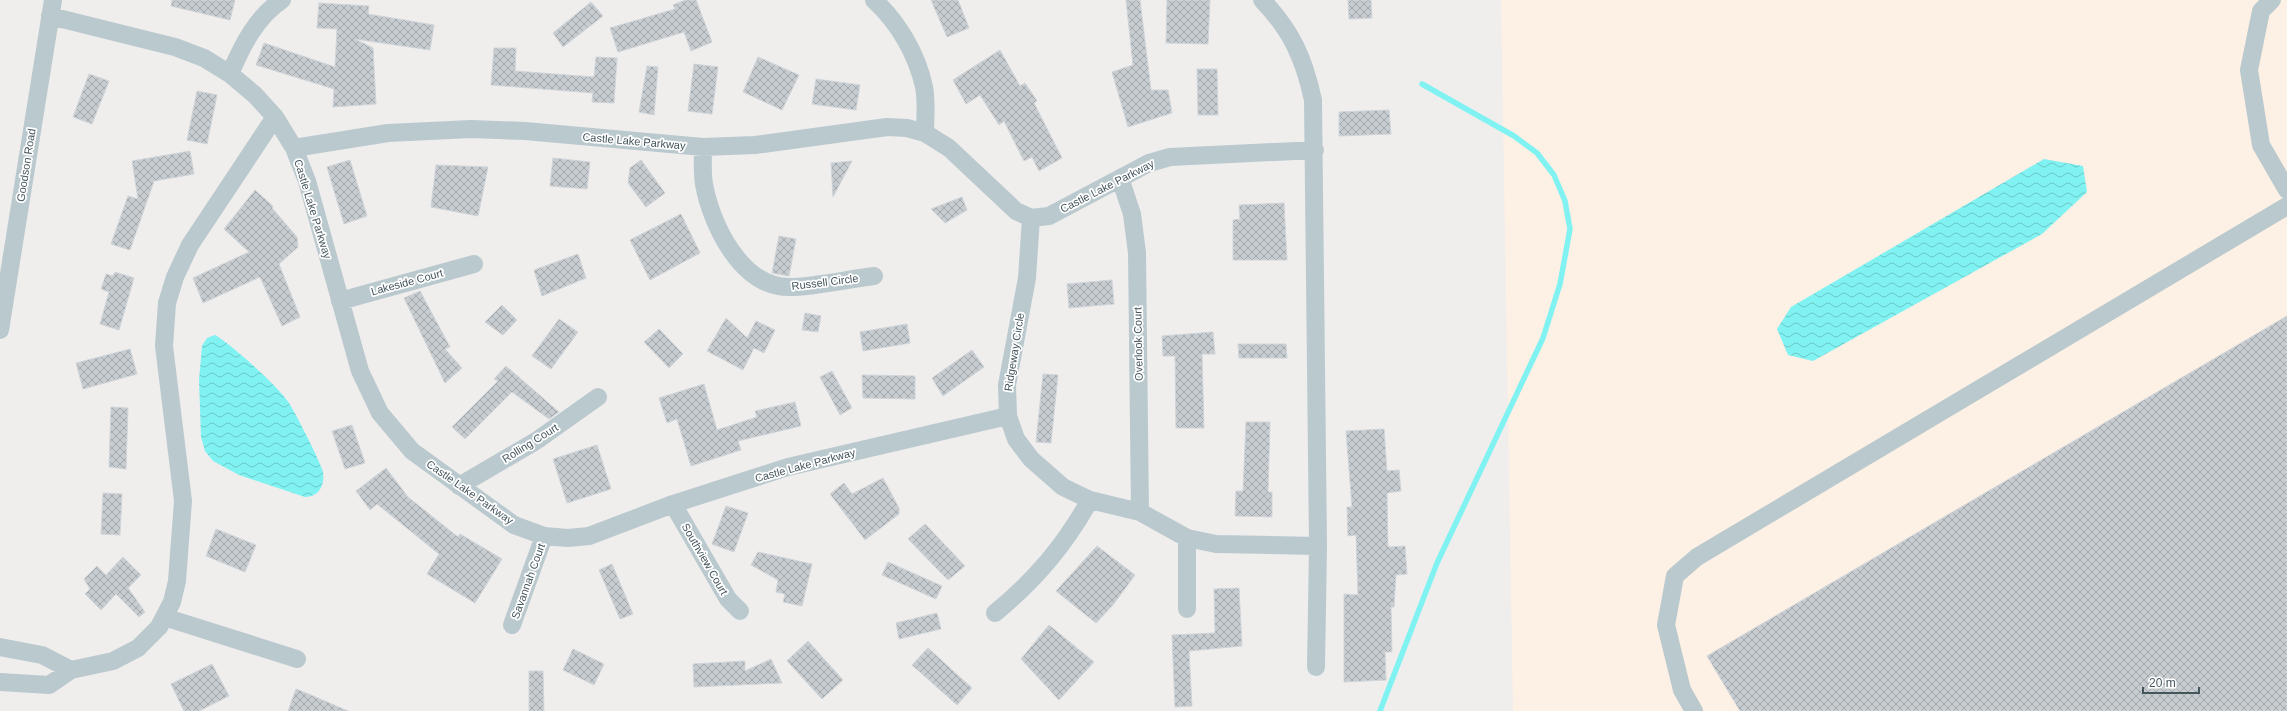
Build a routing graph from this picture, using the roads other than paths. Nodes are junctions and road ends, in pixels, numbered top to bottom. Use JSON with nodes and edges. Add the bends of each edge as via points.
{"nodes":[{"id":1,"x":282,"y":0,"type":"edge"},
{"id":2,"x":874,"y":0,"type":"edge"},
{"id":3,"x":2272,"y":0,"type":"edge"},
{"id":4,"x":1272,"y":3,"type":"edge"},
{"id":5,"x":52,"y":8,"type":"edge"},
{"id":6,"x":230,"y":74,"type":"junction"},
{"id":7,"x":274,"y":117,"type":"junction"},
{"id":8,"x":925,"y":133,"type":"junction"},
{"id":9,"x":703,"y":147,"type":"junction"},
{"id":10,"x":294,"y":148,"type":"junction"},
{"id":11,"x":1315,"y":150,"type":"junction"},
{"id":12,"x":1120,"y":178,"type":"junction"},
{"id":13,"x":2287,"y":190,"type":"edge"},
{"id":14,"x":2287,"y":206,"type":"edge"},
{"id":15,"x":1032,"y":218,"type":"junction"},
{"id":16,"x":474,"y":264,"type":"dead end"},
{"id":17,"x":874,"y":276,"type":"dead end"},
{"id":18,"x":340,"y":301,"type":"junction"},
{"id":19,"x":0,"y":330,"type":"edge"},
{"id":20,"x":598,"y":397,"type":"dead end"},
{"id":21,"x":1008,"y":416,"type":"junction"},
{"id":22,"x":459,"y":486,"type":"junction"},
{"id":23,"x":1090,"y":500,"type":"junction"},
{"id":24,"x":673,"y":504,"type":"junction"},
{"id":25,"x":1140,"y":512,"type":"junction"},
{"id":26,"x":544,"y":536,"type":"junction"},
{"id":27,"x":1187,"y":538,"type":"junction"},
{"id":28,"x":1318,"y":546,"type":"junction"},
{"id":29,"x":1187,"y":609,"type":"dead end"},
{"id":30,"x":740,"y":610,"type":"dead end"},
{"id":31,"x":995,"y":613,"type":"dead end"},
{"id":32,"x":164,"y":617,"type":"junction"},
{"id":33,"x":512,"y":625,"type":"dead end"},
{"id":34,"x":0,"y":647,"type":"edge"},
{"id":35,"x":297,"y":659,"type":"dead end"},
{"id":36,"x":1316,"y":667,"type":"dead end"},
{"id":37,"x":71,"y":670,"type":"junction"},
{"id":38,"x":0,"y":682,"type":"edge"},
{"id":39,"x":1694,"y":711,"type":"edge"}],
"edges":[{"from":1,"to":6,"type":"street","via":[[257,24],[243,44]]},
{"from":2,"to":8,"type":"street","via":[[909,44],[924,87]]},
{"from":3,"to":13,"type":"street","via":[[2261,11],[2249,70],[2261,145]]},
{"from":4,"to":11,"type":"street","via":[[1293,39],[1306,69],[1313,100]]},
{"from":5,"to":6,"type":"street","name":"Castle Lake Parkway","via":[[175,46],[204,58]]},
{"from":5,"to":19,"type":"street","name":"Goodson Road"},
{"from":6,"to":7,"type":"street","name":"Castle Lake Parkway","via":[[255,95]]},
{"from":7,"to":10,"type":"street","name":"Castle Lake Parkway"},
{"from":7,"to":32,"type":"street","via":[[190,245],[175,277],[167,303],[164,346],[183,501],[177,581],[172,602]]},
{"from":8,"to":9,"type":"street","name":"Castle Lake Parkway","via":[[907,128],[887,127],[755,145]]},
{"from":8,"to":15,"type":"street","name":"Castle Lake Parkway","via":[[949,148],[1016,211]]},
{"from":9,"to":10,"type":"street","name":"Castle Lake Parkway","via":[[525,131],[471,129],[388,133]]},
{"from":9,"to":17,"type":"street","name":"Russell Circle","via":[[703,183],[712,217],[729,248],[753,274],[771,284],[788,287]]},
{"from":10,"to":18,"type":"street","name":"Castle Lake Parkway","via":[[307,181]]},
{"from":11,"to":12,"type":"street","name":"Castle Lake Parkway","via":[[1170,157],[1149,163]]},
{"from":11,"to":28,"type":"street"},
{"from":12,"to":15,"type":"street","name":"Castle Lake Parkway","via":[[1049,216]]},
{"from":12,"to":25,"type":"street","name":"Overlook Court","via":[[1132,214],[1138,252]]},
{"from":14,"to":39,"type":"street","via":[[1691,562],[1675,576],[1666,625],[1682,690]]},
{"from":15,"to":21,"type":"street","name":"Ridgeway Circle","via":[[1027,278],[1007,385]]},
{"from":16,"to":18,"type":"street","name":"Lakeside Court"},
{"from":18,"to":22,"type":"street","name":"Castle Lake Parkway","via":[[360,371],[380,413],[412,451]]},
{"from":20,"to":22,"type":"street","name":"Rolling Court","via":[[536,441]]},
{"from":21,"to":23,"type":"street","name":"Ridgeway Circle","via":[[1016,438],[1031,459],[1063,487]]},
{"from":21,"to":24,"type":"street","name":"Castle Lake Parkway","via":[[788,467]]},
{"from":22,"to":26,"type":"street","name":"Castle Lake Parkway","via":[[514,525]]},
{"from":23,"to":25,"type":"street","name":"Ridgeway Circle"},
{"from":23,"to":31,"type":"street","via":[[1072,532],[1046,565]]},
{"from":24,"to":26,"type":"street","name":"Castle Lake Parkway","via":[[589,536]]},
{"from":24,"to":30,"type":"street","name":"Southview Court","via":[[728,599]]},
{"from":25,"to":27,"type":"street","name":"Ridgeway Circle"},
{"from":26,"to":33,"type":"street","name":"Savannah Court"},
{"from":27,"to":28,"type":"street","name":"Ridgeway Circle","via":[[1216,544]]},
{"from":27,"to":29,"type":"street"},
{"from":28,"to":36,"type":"street"},
{"from":32,"to":35,"type":"street"},
{"from":32,"to":37,"type":"street","via":[[159,627],[138,648],[113,661]]},
{"from":34,"to":37,"type":"street","via":[[42,655]]},
{"from":37,"to":38,"type":"street","via":[[49,685]]}]}
